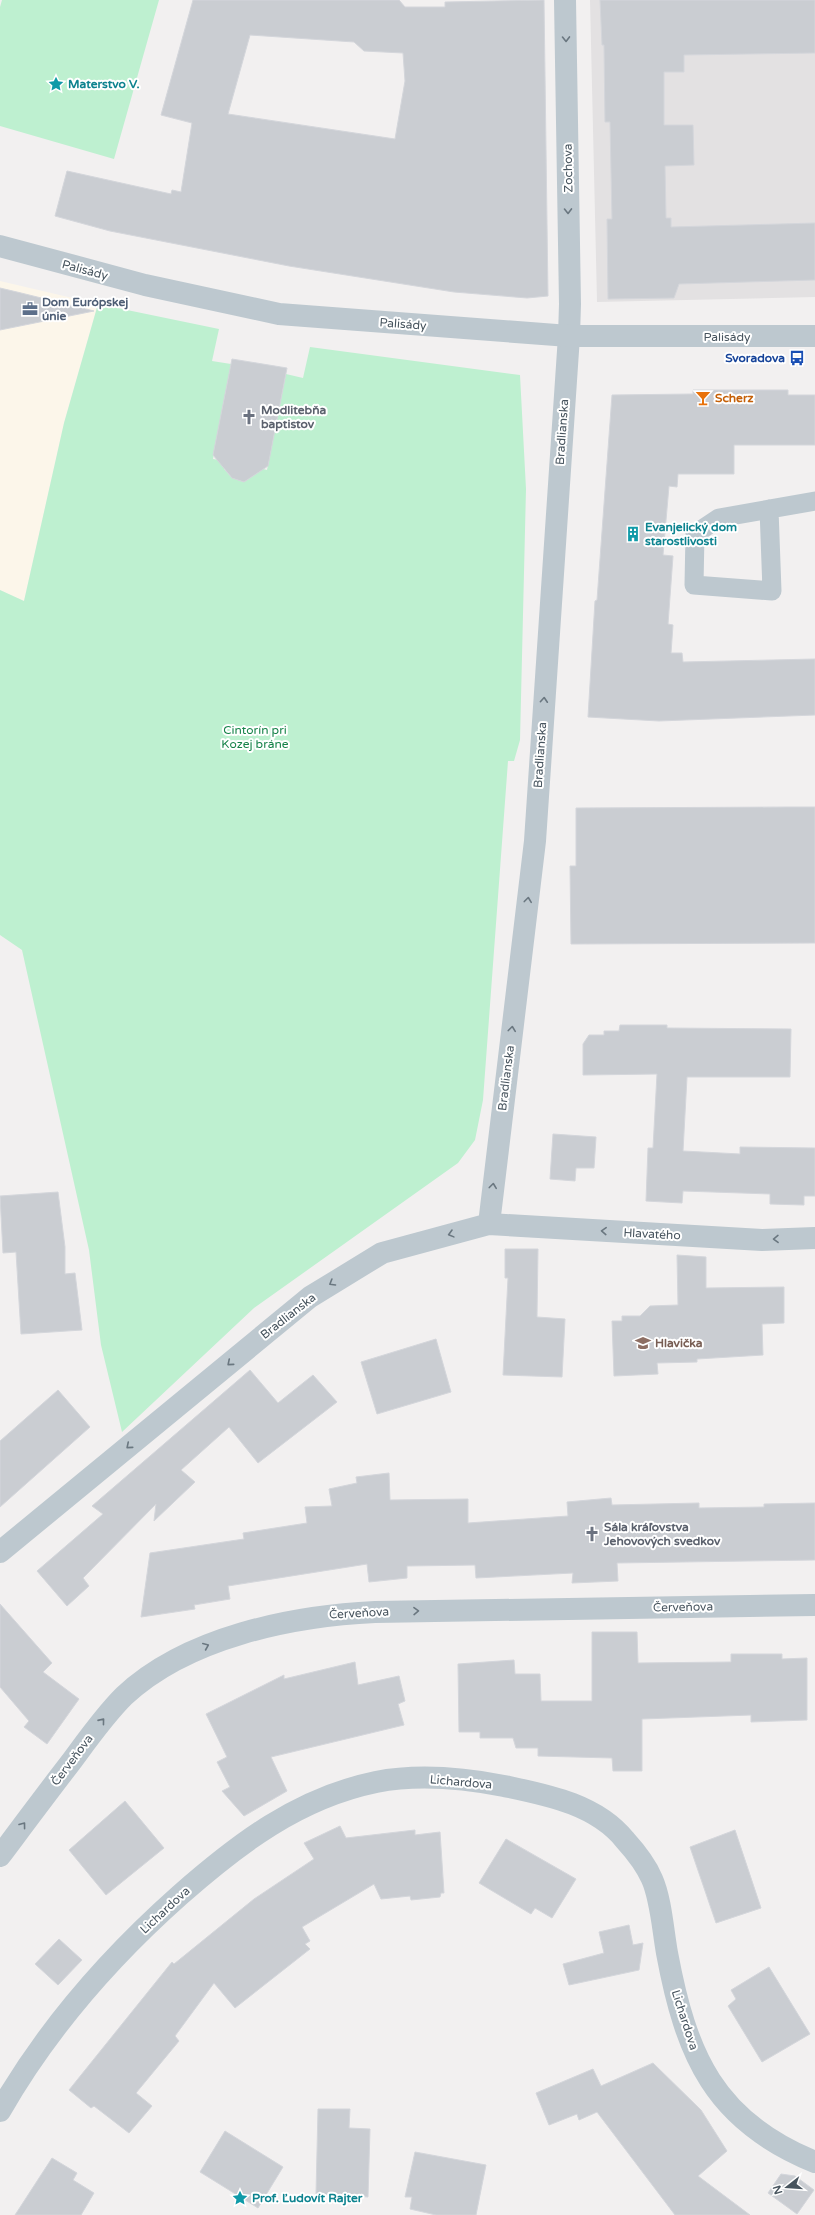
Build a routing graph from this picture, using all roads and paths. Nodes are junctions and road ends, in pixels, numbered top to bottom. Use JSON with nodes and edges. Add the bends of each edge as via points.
{"nodes":[{"id":1,"x":565,"y":0,"type":"edge"},
{"id":2,"x":0,"y":246,"type":"edge"},
{"id":3,"x":569,"y":336,"type":"junction"},
{"id":4,"x":815,"y":336,"type":"edge"},
{"id":5,"x":815,"y":501,"type":"edge"},
{"id":6,"x":769,"y":509,"type":"junction"},
{"id":7,"x":489,"y":1224,"type":"junction"},
{"id":8,"x":815,"y":1238,"type":"edge"},
{"id":9,"x":0,"y":1552,"type":"edge"},
{"id":10,"x":815,"y":1605,"type":"edge"},
{"id":11,"x":0,"y":1856,"type":"edge"},
{"id":12,"x":0,"y":2111,"type":"edge"},
{"id":13,"x":815,"y":2162,"type":"edge"}],
"edges":[{"from":1,"to":3,"type":"street","name":"Zochova","one_way":true},
{"from":2,"to":3,"type":"street","name":"Palisády","via":[[145,285],[279,314]]},
{"from":3,"to":4,"type":"street","name":"Palisády"},
{"from":7,"to":3,"type":"street","name":"Bradlianska","one_way":true,"via":[[535,841]]},
{"from":5,"to":6,"type":"lane"},
{"from":6,"to":6,"type":"lane","via":[[719,518],[695,534],[694,585],[772,590]]},
{"from":8,"to":7,"type":"street","name":"Hlavatého","one_way":true,"via":[[762,1240]]},
{"from":7,"to":9,"type":"street","name":"Bradlianska","one_way":true,"via":[[382,1253],[310,1297]]},
{"from":11,"to":10,"type":"street","name":"Červeňova","one_way":true,"via":[[104,1718],[125,1696],[145,1679],[189,1654],[250,1631],[326,1615],[374,1612]]},
{"from":12,"to":13,"type":"street","name":"Lichardova","via":[[47,2038],[89,1986],[123,1949],[204,1874],[251,1837],[294,1810],[344,1790],[388,1780],[442,1779],[535,1792],[582,1808],[617,1830],[651,1876],[677,2002],[689,2038],[705,2073],[726,2102],[750,2126],[778,2145]]}]}
